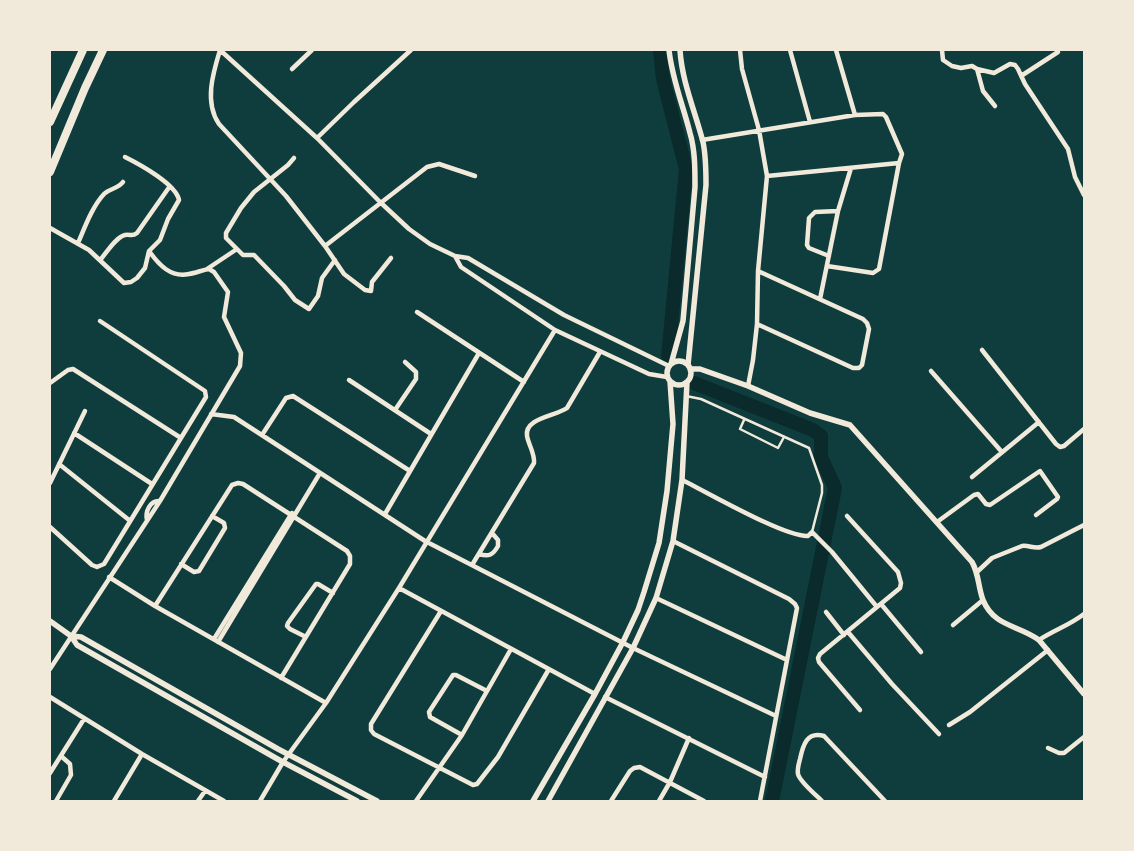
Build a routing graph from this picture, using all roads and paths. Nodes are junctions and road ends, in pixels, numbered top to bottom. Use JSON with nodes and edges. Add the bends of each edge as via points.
{"nodes":[{"id":1,"x":82,"y":50,"type":"edge"},
{"id":2,"x":103,"y":50,"type":"edge"},
{"id":3,"x":220,"y":50,"type":"edge"},
{"id":4,"x":312,"y":50,"type":"edge"},
{"id":5,"x":411,"y":50,"type":"edge"},
{"id":6,"x":669,"y":50,"type":"edge"},
{"id":7,"x":680,"y":50,"type":"edge"},
{"id":8,"x":740,"y":50,"type":"edge"},
{"id":9,"x":790,"y":50,"type":"edge"},
{"id":10,"x":836,"y":50,"type":"edge"},
{"id":11,"x":942,"y":50,"type":"edge"},
{"id":12,"x":1058,"y":52,"type":"dead end"},
{"id":13,"x":292,"y":69,"type":"dead end"},
{"id":14,"x":977,"y":69,"type":"junction"},
{"id":15,"x":1021,"y":76,"type":"junction"},
{"id":16,"x":995,"y":106,"type":"dead end"},
{"id":17,"x":855,"y":115,"type":"junction"},
{"id":18,"x":50,"y":122,"type":"edge"},
{"id":19,"x":810,"y":122,"type":"junction"},
{"id":20,"x":759,"y":130,"type":"junction"},
{"id":21,"x":317,"y":138,"type":"junction"},
{"id":22,"x":702,"y":140,"type":"junction"},
{"id":23,"x":125,"y":157,"type":"dead end"},
{"id":24,"x":294,"y":158,"type":"dead end"},
{"id":25,"x":899,"y":163,"type":"junction"},
{"id":26,"x":851,"y":168,"type":"junction"},
{"id":27,"x":50,"y":172,"type":"edge"},
{"id":28,"x":475,"y":176,"type":"dead end"},
{"id":29,"x":767,"y":176,"type":"junction"},
{"id":30,"x":269,"y":179,"type":"junction"},
{"id":31,"x":124,"y":182,"type":"dead end"},
{"id":32,"x":170,"y":186,"type":"junction"},
{"id":33,"x":1084,"y":195,"type":"edge"},
{"id":34,"x":380,"y":202,"type":"junction"},
{"id":35,"x":838,"y":211,"type":"junction"},
{"id":36,"x":50,"y":228,"type":"edge"},
{"id":37,"x":78,"y":243,"type":"junction"},
{"id":38,"x":325,"y":246,"type":"junction"},
{"id":39,"x":237,"y":250,"type":"junction"},
{"id":40,"x":149,"y":251,"type":"junction"},
{"id":41,"x":455,"y":256,"type":"junction"},
{"id":42,"x":829,"y":256,"type":"junction"},
{"id":43,"x":391,"y":258,"type":"dead end"},
{"id":44,"x":101,"y":259,"type":"junction"},
{"id":45,"x":335,"y":260,"type":"junction"},
{"id":46,"x":827,"y":266,"type":"junction"},
{"id":47,"x":206,"y":269,"type":"junction"},
{"id":48,"x":758,"y":271,"type":"junction"},
{"id":49,"x":820,"y":299,"type":"junction"},
{"id":50,"x":417,"y":312,"type":"dead end"},
{"id":51,"x":100,"y":321,"type":"dead end"},
{"id":52,"x":757,"y":324,"type":"junction"},
{"id":53,"x":555,"y":330,"type":"junction"},
{"id":54,"x":982,"y":350,"type":"dead end"},
{"id":55,"x":600,"y":352,"type":"junction"},
{"id":56,"x":479,"y":353,"type":"junction"},
{"id":57,"x":405,"y":362,"type":"dead end"},
{"id":58,"x":670,"y":365,"type":"junction"},
{"id":59,"x":689,"y":367,"type":"junction"},
{"id":60,"x":931,"y":371,"type":"dead end"},
{"id":61,"x":669,"y":379,"type":"junction"},
{"id":62,"x":349,"y":380,"type":"dead end"},
{"id":63,"x":524,"y":382,"type":"junction"},
{"id":64,"x":687,"y":382,"type":"junction"},
{"id":65,"x":50,"y":383,"type":"edge"},
{"id":66,"x":748,"y":386,"type":"junction"},
{"id":67,"x":686,"y":396,"type":"junction"},
{"id":68,"x":395,"y":410,"type":"junction"},
{"id":69,"x":85,"y":411,"type":"dead end"},
{"id":70,"x":211,"y":414,"type":"junction"},
{"id":71,"x":745,"y":419,"type":"junction"},
{"id":72,"x":1039,"y":422,"type":"junction"},
{"id":73,"x":1084,"y":429,"type":"edge"},
{"id":74,"x":74,"y":433,"type":"junction"},
{"id":75,"x":431,"y":434,"type":"junction"},
{"id":76,"x":262,"y":435,"type":"junction"},
{"id":77,"x":784,"y":437,"type":"junction"},
{"id":78,"x":181,"y":438,"type":"junction"},
{"id":79,"x":1001,"y":451,"type":"junction"},
{"id":80,"x":59,"y":464,"type":"junction"},
{"id":81,"x":410,"y":471,"type":"junction"},
{"id":82,"x":320,"y":473,"type":"junction"},
{"id":83,"x":972,"y":476,"type":"dead end"},
{"id":84,"x":682,"y":480,"type":"junction"},
{"id":85,"x":50,"y":483,"type":"edge"},
{"id":86,"x":152,"y":484,"type":"junction"},
{"id":87,"x":160,"y":501,"type":"junction"},
{"id":88,"x":141,"y":502,"type":"junction"},
{"id":89,"x":150,"y":507,"type":"junction"},
{"id":90,"x":384,"y":514,"type":"junction"},
{"id":91,"x":293,"y":515,"type":"junction"},
{"id":92,"x":1036,"y":515,"type":"dead end"},
{"id":93,"x":212,"y":516,"type":"junction"},
{"id":94,"x":847,"y":516,"type":"dead end"},
{"id":95,"x":129,"y":520,"type":"junction"},
{"id":96,"x":148,"y":520,"type":"junction"},
{"id":97,"x":937,"y":522,"type":"junction"},
{"id":98,"x":1084,"y":525,"type":"edge"},
{"id":99,"x":50,"y":527,"type":"edge"},
{"id":100,"x":492,"y":533,"type":"junction"},
{"id":101,"x":813,"y":533,"type":"junction"},
{"id":102,"x":426,"y":541,"type":"junction"},
{"id":103,"x":673,"y":541,"type":"junction"},
{"id":104,"x":479,"y":554,"type":"junction"},
{"id":105,"x":181,"y":564,"type":"junction"},
{"id":106,"x":472,"y":565,"type":"junction"},
{"id":107,"x":977,"y":572,"type":"junction"},
{"id":108,"x":109,"y":577,"type":"junction"},
{"id":109,"x":399,"y":588,"type":"junction"},
{"id":110,"x":333,"y":593,"type":"junction"},
{"id":111,"x":656,"y":598,"type":"junction"},
{"id":112,"x":983,"y":600,"type":"junction"},
{"id":113,"x":879,"y":605,"type":"junction"},
{"id":114,"x":155,"y":606,"type":"junction"},
{"id":115,"x":441,"y":611,"type":"junction"},
{"id":116,"x":826,"y":612,"type":"dead end"},
{"id":117,"x":1084,"y":614,"type":"edge"},
{"id":118,"x":50,"y":621,"type":"edge"},
{"id":119,"x":953,"y":625,"type":"dead end"},
{"id":120,"x":846,"y":633,"type":"junction"},
{"id":121,"x":71,"y":636,"type":"junction"},
{"id":122,"x":306,"y":637,"type":"junction"},
{"id":123,"x":1039,"y":640,"type":"junction"},
{"id":124,"x":216,"y":641,"type":"junction"},
{"id":125,"x":624,"y":642,"type":"junction"},
{"id":126,"x":633,"y":648,"type":"junction"},
{"id":127,"x":511,"y":649,"type":"junction"},
{"id":128,"x":1048,"y":650,"type":"junction"},
{"id":129,"x":921,"y":652,"type":"dead end"},
{"id":130,"x":787,"y":660,"type":"junction"},
{"id":131,"x":50,"y":669,"type":"edge"},
{"id":132,"x":549,"y":669,"type":"junction"},
{"id":133,"x":282,"y":678,"type":"junction"},
{"id":134,"x":487,"y":691,"type":"junction"},
{"id":135,"x":595,"y":694,"type":"junction"},
{"id":136,"x":1084,"y":694,"type":"edge"},
{"id":137,"x":50,"y":697,"type":"edge"},
{"id":138,"x":605,"y":697,"type":"junction"},
{"id":139,"x":326,"y":703,"type":"junction"},
{"id":140,"x":860,"y":710,"type":"dead end"},
{"id":141,"x":776,"y":716,"type":"junction"},
{"id":142,"x":84,"y":719,"type":"junction"},
{"id":143,"x":949,"y":726,"type":"dead end"},
{"id":144,"x":939,"y":734,"type":"dead end"},
{"id":145,"x":462,"y":735,"type":"junction"},
{"id":146,"x":1084,"y":737,"type":"edge"},
{"id":147,"x":689,"y":738,"type":"junction"},
{"id":148,"x":1048,"y":748,"type":"dead end"},
{"id":149,"x":142,"y":754,"type":"junction"},
{"id":150,"x":288,"y":755,"type":"junction"},
{"id":151,"x":61,"y":756,"type":"junction"},
{"id":152,"x":283,"y":762,"type":"junction"},
{"id":153,"x":438,"y":767,"type":"junction"},
{"id":154,"x":50,"y":773,"type":"edge"},
{"id":155,"x":765,"y":777,"type":"junction"},
{"id":156,"x":670,"y":782,"type":"junction"},
{"id":157,"x":205,"y":791,"type":"junction"},
{"id":158,"x":56,"y":801,"type":"edge"},
{"id":159,"x":114,"y":801,"type":"edge"},
{"id":160,"x":198,"y":801,"type":"edge"},
{"id":161,"x":224,"y":801,"type":"edge"},
{"id":162,"x":260,"y":801,"type":"edge"},
{"id":163,"x":357,"y":801,"type":"edge"},
{"id":164,"x":377,"y":801,"type":"edge"},
{"id":165,"x":416,"y":801,"type":"edge"},
{"id":166,"x":533,"y":801,"type":"edge"},
{"id":167,"x":548,"y":801,"type":"edge"},
{"id":168,"x":611,"y":801,"type":"edge"},
{"id":169,"x":659,"y":801,"type":"edge"},
{"id":170,"x":704,"y":801,"type":"edge"},
{"id":171,"x":760,"y":801,"type":"edge"},
{"id":172,"x":822,"y":801,"type":"edge"},
{"id":173,"x":885,"y":801,"type":"edge"}],
"edges":[{"from":1,"to":18,"type":"main road"},
{"from":2,"to":27,"type":"main road"},
{"from":3,"to":21,"type":"street"},
{"from":3,"to":30,"type":"street","via":[[212,82],[212,112],[218,124]]},
{"from":4,"to":13,"type":"street"},
{"from":5,"to":21,"type":"street"},
{"from":6,"to":58,"type":"street","via":[[675,87],[691,135],[695,166],[683,321]]},
{"from":7,"to":22,"type":"street","via":[[683,77]]},
{"from":8,"to":20,"type":"street"},
{"from":9,"to":19,"type":"street"},
{"from":10,"to":17,"type":"street"},
{"from":11,"to":14,"type":"street","via":[[943,60],[948,65]]},
{"from":12,"to":15,"type":"street"},
{"from":14,"to":15,"type":"street","via":[[994,73],[1013,64]]},
{"from":14,"to":16,"type":"street","via":[[983,91]]},
{"from":15,"to":33,"type":"street","via":[[1068,149],[1075,177]]},
{"from":17,"to":19,"type":"street"},
{"from":17,"to":25,"type":"street","via":[[879,113],[886,117],[902,154]]},
{"from":19,"to":20,"type":"street"},
{"from":20,"to":22,"type":"street"},
{"from":20,"to":29,"type":"street"},
{"from":21,"to":34,"type":"street"},
{"from":22,"to":59,"type":"street","via":[[706,185]]},
{"from":23,"to":32,"type":"street"},
{"from":24,"to":30,"type":"street"},
{"from":25,"to":26,"type":"street"},
{"from":25,"to":46,"type":"street","via":[[878,271]]},
{"from":26,"to":29,"type":"street"},
{"from":26,"to":35,"type":"street"},
{"from":28,"to":34,"type":"street","via":[[433,164]]},
{"from":29,"to":48,"type":"street"},
{"from":30,"to":38,"type":"street"},
{"from":30,"to":39,"type":"street","via":[[241,208],[226,233],[226,238]]},
{"from":31,"to":37,"type":"street","via":[[105,192]]},
{"from":32,"to":40,"type":"street","via":[[179,200],[160,240]]},
{"from":32,"to":44,"type":"street","via":[[137,233],[119,238]]},
{"from":34,"to":38,"type":"street"},
{"from":34,"to":41,"type":"street","via":[[421,239]]},
{"from":35,"to":42,"type":"street"},
{"from":35,"to":42,"type":"street","via":[[815,212],[809,218],[806,245]]},
{"from":36,"to":37,"type":"street"},
{"from":37,"to":44,"type":"street"},
{"from":38,"to":45,"type":"street"},
{"from":39,"to":45,"type":"street","via":[[243,255],[254,255],[295,300],[309,308],[318,296],[322,278]]},
{"from":39,"to":47,"type":"street"},
{"from":40,"to":44,"type":"street","via":[[145,268],[127,284]]},
{"from":40,"to":47,"type":"street","via":[[160,265],[175,273],[187,275]]},
{"from":41,"to":53,"type":"street","via":[[461,267]]},
{"from":41,"to":58,"type":"street","via":[[468,258],[564,315]]},
{"from":42,"to":46,"type":"street"},
{"from":43,"to":45,"type":"street","via":[[372,282],[371,292],[354,283]]},
{"from":46,"to":49,"type":"street"},
{"from":47,"to":70,"type":"street","via":[[214,272],[227,288],[229,296],[224,317],[242,359]]},
{"from":48,"to":49,"type":"street"},
{"from":48,"to":52,"type":"street"},
{"from":49,"to":52,"type":"street","via":[[863,318],[867,323],[869,328],[862,365],[856,369]]},
{"from":50,"to":56,"type":"street"},
{"from":51,"to":78,"type":"street","via":[[205,391],[206,397]]},
{"from":52,"to":66,"type":"street"},
{"from":53,"to":55,"type":"street"},
{"from":53,"to":63,"type":"street"},
{"from":54,"to":72,"type":"street"},
{"from":55,"to":61,"type":"street","via":[[649,374]]},
{"from":55,"to":100,"type":"street","via":[[567,408],[529,427],[527,435],[534,464]]},
{"from":56,"to":63,"type":"street"},
{"from":56,"to":75,"type":"street"},
{"from":57,"to":68,"type":"street","via":[[416,372],[416,379]]},
{"from":58,"to":59,"type":"street","via":[[680,361]]},
{"from":58,"to":61,"type":"street"},
{"from":59,"to":64,"type":"street"},
{"from":59,"to":66,"type":"street"},
{"from":60,"to":79,"type":"street"},
{"from":61,"to":64,"type":"street","via":[[678,385]]},
{"from":61,"to":125,"type":"street","via":[[674,424],[664,518],[644,592]]},
{"from":62,"to":68,"type":"street"},
{"from":63,"to":102,"type":"street"},
{"from":64,"to":67,"type":"street"},
{"from":65,"to":78,"type":"street","via":[[72,369]]},
{"from":66,"to":97,"type":"street","via":[[850,425]]},
{"from":67,"to":71,"type":"lane","via":[[701,399]]},
{"from":67,"to":84,"type":"street"},
{"from":68,"to":75,"type":"street"},
{"from":69,"to":74,"type":"street"},
{"from":70,"to":76,"type":"street","via":[[234,417]]},
{"from":70,"to":87,"type":"street"},
{"from":71,"to":77,"type":"lane"},
{"from":71,"to":77,"type":"lane","via":[[740,429],[778,448]]},
{"from":72,"to":73,"type":"street","via":[[1060,446]]},
{"from":72,"to":79,"type":"street"},
{"from":74,"to":80,"type":"street"},
{"from":74,"to":86,"type":"street"},
{"from":75,"to":81,"type":"street"},
{"from":76,"to":81,"type":"street","via":[[286,398],[293,396]]},
{"from":76,"to":82,"type":"street"},
{"from":77,"to":101,"type":"lane","via":[[809,448],[822,485]]},
{"from":78,"to":86,"type":"street"},
{"from":79,"to":83,"type":"street"},
{"from":80,"to":85,"type":"street"},
{"from":80,"to":95,"type":"street"},
{"from":81,"to":90,"type":"street"},
{"from":82,"to":90,"type":"street"},
{"from":82,"to":91,"type":"street"},
{"from":84,"to":101,"type":"street","via":[[800,536]]},
{"from":84,"to":103,"type":"street"},
{"from":86,"to":88,"type":"street"},
{"from":87,"to":89,"type":"street","via":[[154,501]]},
{"from":87,"to":96,"type":"street"},
{"from":88,"to":89,"type":"street"},
{"from":88,"to":95,"type":"street"},
{"from":89,"to":96,"type":"street","via":[[146,515]]},
{"from":90,"to":102,"type":"street"},
{"from":91,"to":93,"type":"street","via":[[240,483],[232,485]]},
{"from":91,"to":110,"type":"street","via":[[350,556],[350,564]]},
{"from":91,"to":124,"type":"street"},
{"from":92,"to":97,"type":"street","via":[[1058,497],[1040,471],[991,504],[986,504],[975,494]]},
{"from":93,"to":105,"type":"street"},
{"from":93,"to":105,"type":"street","via":[[224,523],[225,528],[199,571],[194,572]]},
{"from":94,"to":113,"type":"street","via":[[901,578],[900,588]]},
{"from":95,"to":99,"type":"street","via":[[104,564],[97,567]]},
{"from":96,"to":108,"type":"street"},
{"from":97,"to":107,"type":"street"},
{"from":98,"to":107,"type":"street","via":[[1041,547],[1022,546],[997,554]]},
{"from":100,"to":104,"type":"street"},
{"from":100,"to":104,"type":"street","via":[[498,540],[494,553],[487,556]]},
{"from":101,"to":113,"type":"street"},
{"from":102,"to":106,"type":"street"},
{"from":102,"to":109,"type":"street"},
{"from":103,"to":111,"type":"street"},
{"from":103,"to":130,"type":"street","via":[[796,604]]},
{"from":104,"to":106,"type":"street"},
{"from":105,"to":114,"type":"street"},
{"from":106,"to":125,"type":"street"},
{"from":107,"to":112,"type":"street"},
{"from":108,"to":114,"type":"street"},
{"from":108,"to":121,"type":"street"},
{"from":109,"to":115,"type":"street"},
{"from":109,"to":139,"type":"street"},
{"from":110,"to":122,"type":"street"},
{"from":110,"to":122,"type":"street","via":[[316,584],[288,623],[290,629]]},
{"from":111,"to":126,"type":"street"},
{"from":111,"to":130,"type":"street"},
{"from":112,"to":119,"type":"street"},
{"from":112,"to":123,"type":"street","via":[[991,613],[1004,624]]},
{"from":113,"to":120,"type":"street"},
{"from":113,"to":129,"type":"street"},
{"from":114,"to":124,"type":"street"},
{"from":115,"to":127,"type":"street"},
{"from":115,"to":153,"type":"street","via":[[371,724],[374,734]]},
{"from":116,"to":120,"type":"street"},
{"from":117,"to":123,"type":"street","via":[[1072,624]]},
{"from":118,"to":121,"type":"street"},
{"from":120,"to":140,"type":"street","via":[[818,658]]},
{"from":120,"to":144,"type":"street"},
{"from":121,"to":131,"type":"street"},
{"from":121,"to":150,"type":"street","via":[[81,637]]},
{"from":121,"to":152,"type":"street","via":[[77,645]]},
{"from":122,"to":133,"type":"street"},
{"from":123,"to":128,"type":"street"},
{"from":124,"to":133,"type":"street"},
{"from":125,"to":126,"type":"street"},
{"from":125,"to":135,"type":"street"},
{"from":126,"to":138,"type":"street"},
{"from":126,"to":141,"type":"street"},
{"from":127,"to":132,"type":"street"},
{"from":127,"to":134,"type":"street"},
{"from":128,"to":136,"type":"street"},
{"from":128,"to":143,"type":"street"},
{"from":130,"to":141,"type":"street"},
{"from":132,"to":135,"type":"street"},
{"from":132,"to":153,"type":"street","via":[[498,757],[477,784],[473,785]]},
{"from":133,"to":139,"type":"street"},
{"from":134,"to":145,"type":"street"},
{"from":134,"to":145,"type":"street","via":[[453,676],[429,712],[430,717]]},
{"from":135,"to":166,"type":"street"},
{"from":137,"to":142,"type":"street"},
{"from":138,"to":147,"type":"street"},
{"from":138,"to":167,"type":"street"},
{"from":139,"to":150,"type":"street"},
{"from":141,"to":155,"type":"street"},
{"from":142,"to":149,"type":"street"},
{"from":142,"to":151,"type":"street"},
{"from":145,"to":153,"type":"street"},
{"from":146,"to":148,"type":"street","via":[[1064,752]]},
{"from":147,"to":155,"type":"street"},
{"from":147,"to":156,"type":"street"},
{"from":149,"to":157,"type":"street"},
{"from":149,"to":159,"type":"street"},
{"from":150,"to":152,"type":"street"},
{"from":150,"to":164,"type":"street"},
{"from":151,"to":154,"type":"street"},
{"from":151,"to":158,"type":"street","via":[[70,764],[71,775]]},
{"from":152,"to":162,"type":"street"},
{"from":152,"to":163,"type":"street"},
{"from":153,"to":165,"type":"street"},
{"from":155,"to":171,"type":"street"},
{"from":156,"to":168,"type":"street","via":[[634,768]]},
{"from":156,"to":169,"type":"street"},
{"from":156,"to":170,"type":"street"},
{"from":157,"to":160,"type":"street"},
{"from":157,"to":161,"type":"street"},
{"from":172,"to":173,"type":"street","via":[[800,778],[798,771],[804,744],[808,738],[818,734],[824,736]]}]}
